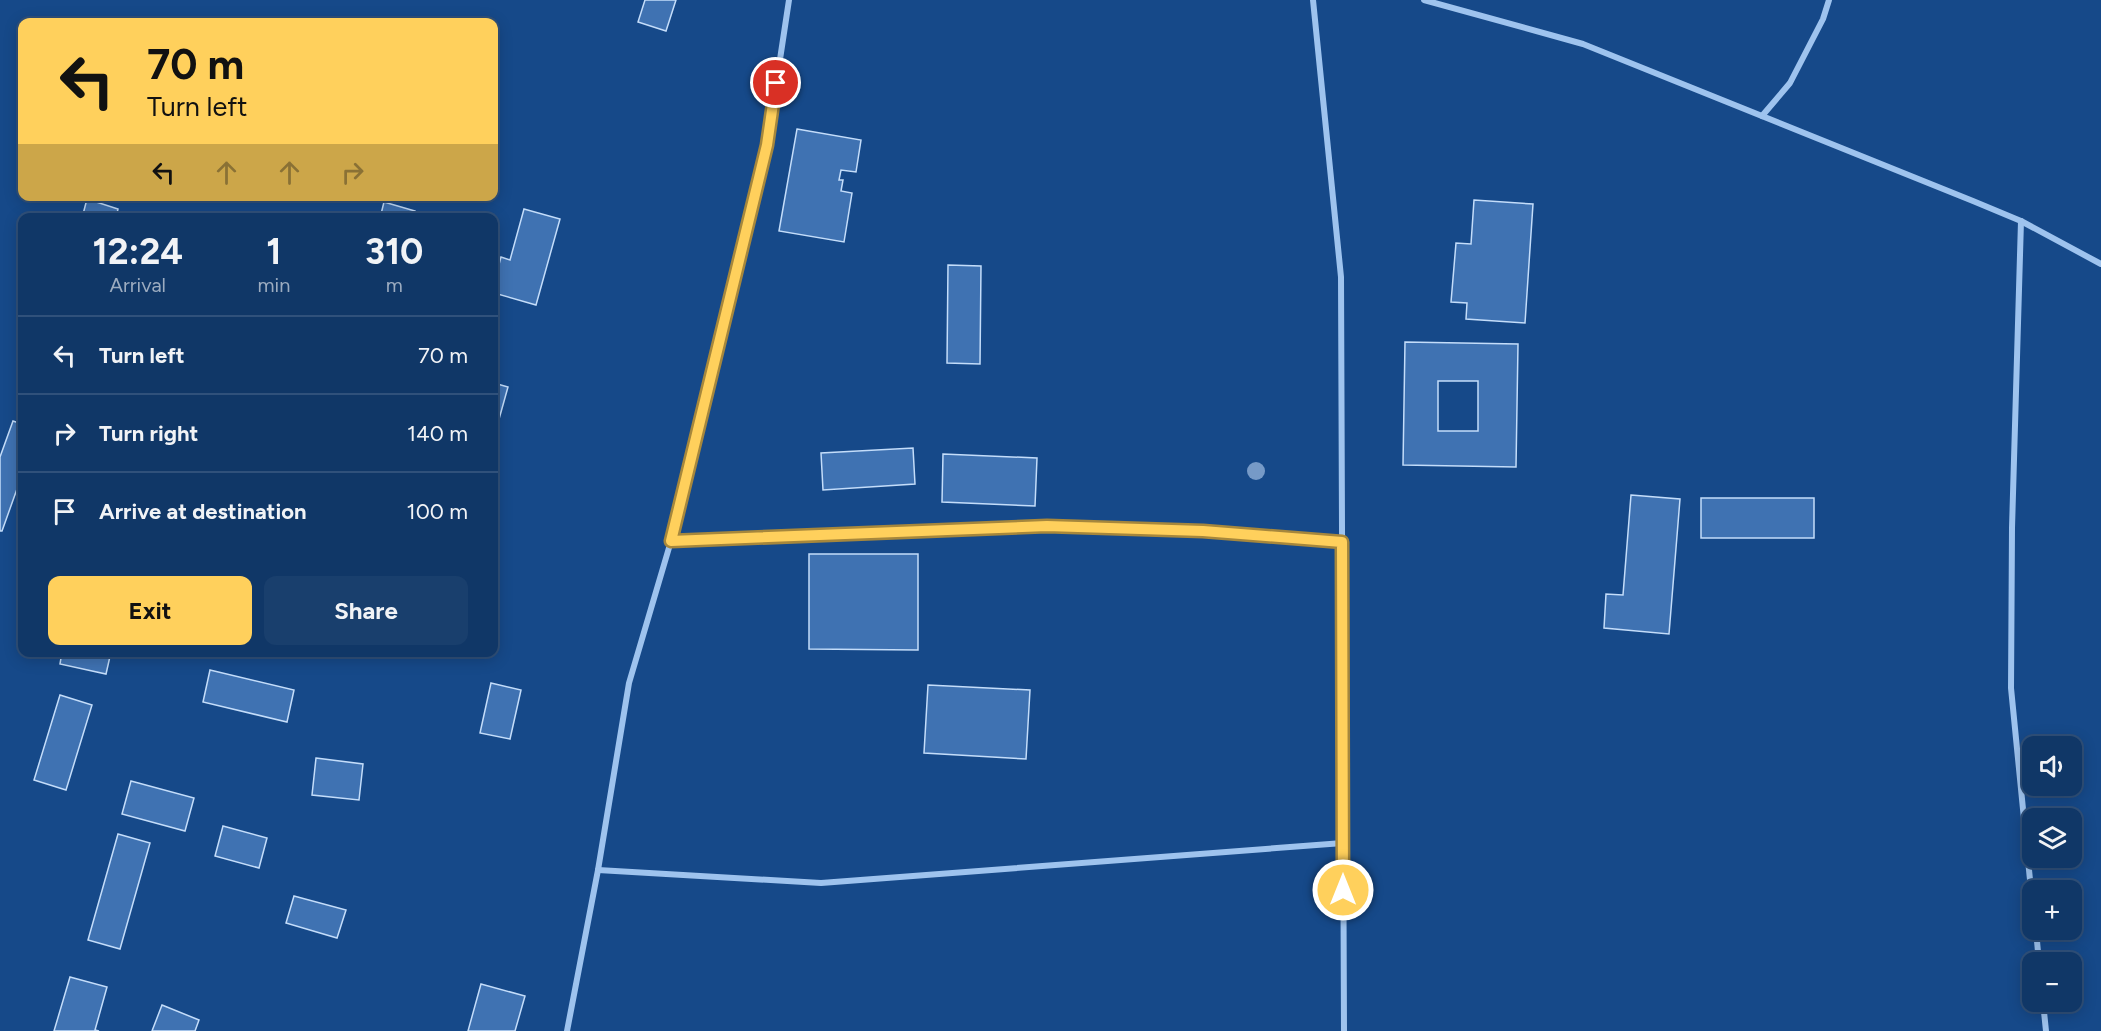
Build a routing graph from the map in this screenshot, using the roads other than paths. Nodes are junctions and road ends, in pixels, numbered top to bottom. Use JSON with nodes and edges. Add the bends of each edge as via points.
{"nodes":[{"id":1,"x":789,"y":0,"type":"edge"},
{"id":2,"x":1313,"y":0,"type":"edge"},
{"id":3,"x":1424,"y":0,"type":"edge"},
{"id":4,"x":1829,"y":0,"type":"edge"},
{"id":5,"x":1762,"y":116,"type":"junction"},
{"id":6,"x":2021,"y":221,"type":"junction"},
{"id":7,"x":2101,"y":264,"type":"edge"},
{"id":8,"x":671,"y":541,"type":"junction"},
{"id":9,"x":1342,"y":542,"type":"junction"},
{"id":10,"x":1343,"y":843,"type":"junction"},
{"id":11,"x":598,"y":870,"type":"junction"},
{"id":12,"x":2030,"y":880,"type":"edge"},
{"id":13,"x":2044,"y":1012,"type":"edge"},
{"id":14,"x":567,"y":1031,"type":"edge"},
{"id":15,"x":1344,"y":1031,"type":"edge"},
{"id":16,"x":2046,"y":1031,"type":"edge"}],
"edges":[{"from":1,"to":8,"type":"street","via":[[767,145]]},
{"from":2,"to":9,"type":"street","via":[[1341,277]]},
{"from":3,"to":5,"type":"street","via":[[1583,44]]},
{"from":4,"to":5,"type":"street","via":[[1790,83]]},
{"from":5,"to":6,"type":"street"},
{"from":6,"to":7,"type":"street"},
{"from":6,"to":12,"type":"street","via":[[2011,688]]},
{"from":8,"to":9,"type":"street","via":[[1047,526],[1203,531]]},
{"from":8,"to":11,"type":"street","via":[[629,683]]},
{"from":9,"to":10,"type":"street"},
{"from":10,"to":11,"type":"street","via":[[821,883]]},
{"from":10,"to":15,"type":"street"},
{"from":11,"to":14,"type":"street"},
{"from":13,"to":16,"type":"street"}]}
